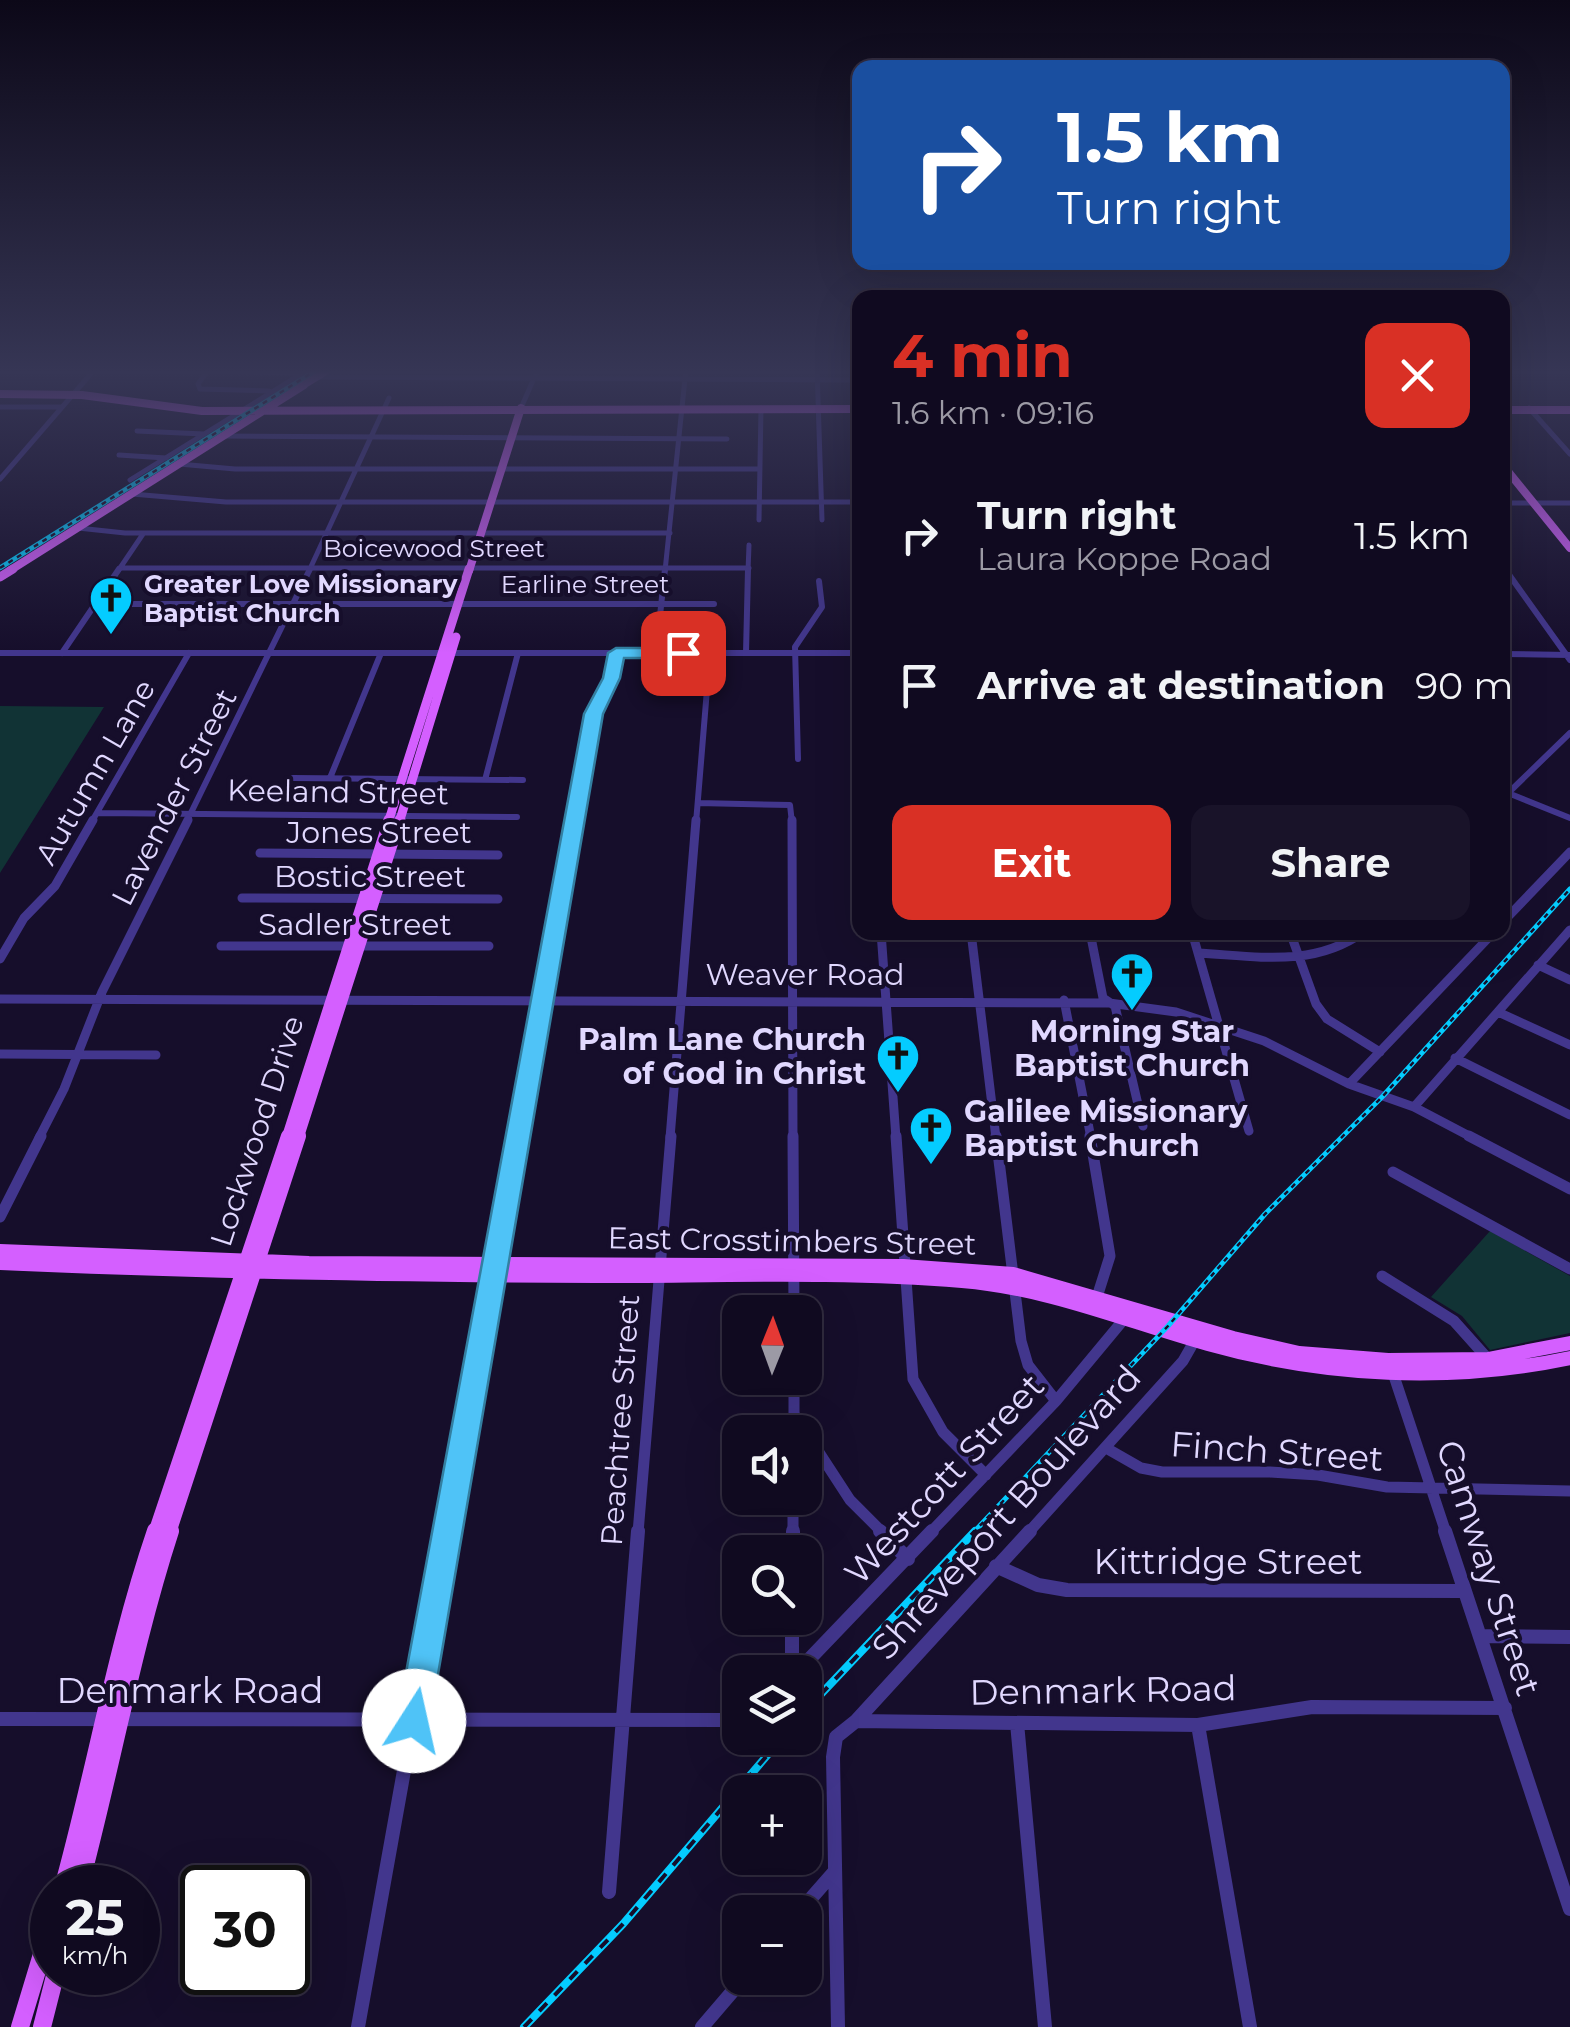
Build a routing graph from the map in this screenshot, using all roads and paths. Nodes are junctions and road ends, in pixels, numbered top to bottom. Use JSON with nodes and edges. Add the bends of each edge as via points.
{"nodes":[{"id":1,"x":158,"y":464,"type":"edge"},
{"id":2,"x":179,"y":464,"type":"joint"},
{"id":3,"x":358,"y":464,"type":"edge"},
{"id":4,"x":506,"y":464,"type":"edge"},
{"id":5,"x":678,"y":464,"type":"edge"},
{"id":6,"x":760,"y":464,"type":"edge"},
{"id":7,"x":819,"y":464,"type":"edge"},
{"id":8,"x":1510,"y":466,"type":"edge"},
{"id":9,"x":678,"y":469,"type":"junction"},
{"id":10,"x":355,"y":470,"type":"junction"},
{"id":11,"x":504,"y":470,"type":"junction"},
{"id":12,"x":760,"y":470,"type":"junction"},
{"id":13,"x":130,"y":480,"type":"dead end"},
{"id":14,"x":132,"y":494,"type":"junction"},
{"id":15,"x":340,"y":502,"type":"junction"},
{"id":16,"x":494,"y":502,"type":"junction"},
{"id":17,"x":674,"y":502,"type":"junction"},
{"id":18,"x":760,"y":502,"type":"junction"},
{"id":19,"x":821,"y":502,"type":"junction"},
{"id":20,"x":852,"y":502,"type":"edge"},
{"id":21,"x":1510,"y":503,"type":"edge"},
{"id":22,"x":1538,"y":503,"type":"junction"},
{"id":23,"x":1570,"y":503,"type":"edge"},
{"id":24,"x":759,"y":520,"type":"dead end"},
{"id":25,"x":822,"y":520,"type":"dead end"},
{"id":26,"x":78,"y":528,"type":"junction"},
{"id":27,"x":325,"y":533,"type":"junction"},
{"id":28,"x":670,"y":533,"type":"junction"},
{"id":29,"x":143,"y":534,"type":"junction"},
{"id":30,"x":484,"y":534,"type":"junction"},
{"id":31,"x":1566,"y":536,"type":"edge"},
{"id":32,"x":749,"y":545,"type":"dead end"},
{"id":33,"x":1570,"y":548,"type":"edge"},
{"id":34,"x":120,"y":568,"type":"junction"},
{"id":35,"x":308,"y":568,"type":"junction"},
{"id":36,"x":474,"y":568,"type":"junction"},
{"id":37,"x":666,"y":568,"type":"junction"},
{"id":38,"x":749,"y":568,"type":"junction"},
{"id":39,"x":1510,"y":576,"type":"edge"},
{"id":40,"x":0,"y":578,"type":"edge"},
{"id":41,"x":819,"y":581,"type":"dead end"},
{"id":42,"x":95,"y":604,"type":"junction"},
{"id":43,"x":292,"y":604,"type":"junction"},
{"id":44,"x":463,"y":604,"type":"junction"},
{"id":45,"x":661,"y":604,"type":"junction"},
{"id":46,"x":714,"y":604,"type":"dead end"},
{"id":47,"x":0,"y":653,"type":"edge"},
{"id":48,"x":62,"y":653,"type":"junction"},
{"id":49,"x":190,"y":653,"type":"junction"},
{"id":50,"x":268,"y":653,"type":"junction"},
{"id":51,"x":447,"y":653,"type":"junction"},
{"id":52,"x":518,"y":653,"type":"junction"},
{"id":53,"x":616,"y":653,"type":"junction"},
{"id":54,"x":656,"y":653,"type":"junction"},
{"id":55,"x":710,"y":653,"type":"junction"},
{"id":56,"x":746,"y":653,"type":"junction"},
{"id":57,"x":797,"y":653,"type":"junction"},
{"id":58,"x":852,"y":653,"type":"edge"},
{"id":59,"x":381,"y":654,"type":"junction"},
{"id":60,"x":1510,"y":654,"type":"edge"},
{"id":61,"x":1569,"y":656,"type":"edge"},
{"id":62,"x":1570,"y":733,"type":"edge"},
{"id":63,"x":798,"y":759,"type":"dead end"},
{"id":64,"x":293,"y":778,"type":"dead end"},
{"id":65,"x":330,"y":778,"type":"junction"},
{"id":66,"x":408,"y":780,"type":"junction"},
{"id":67,"x":486,"y":780,"type":"junction"},
{"id":68,"x":524,"y":780,"type":"dead end"},
{"id":69,"x":1510,"y":789,"type":"edge"},
{"id":70,"x":1510,"y":796,"type":"edge"},
{"id":71,"x":698,"y":803,"type":"junction"},
{"id":72,"x":98,"y":813,"type":"junction"},
{"id":73,"x":191,"y":813,"type":"junction"},
{"id":74,"x":396,"y":816,"type":"junction"},
{"id":75,"x":517,"y":817,"type":"dead end"},
{"id":76,"x":1570,"y":818,"type":"edge"},
{"id":77,"x":1570,"y":852,"type":"edge"},
{"id":78,"x":260,"y":854,"type":"dead end"},
{"id":79,"x":384,"y":855,"type":"junction"},
{"id":80,"x":498,"y":855,"type":"dead end"},
{"id":81,"x":242,"y":898,"type":"dead end"},
{"id":82,"x":371,"y":899,"type":"junction"},
{"id":83,"x":498,"y":899,"type":"dead end"},
{"id":84,"x":1510,"y":915,"type":"edge"},
{"id":85,"x":1570,"y":930,"type":"edge"},
{"id":86,"x":882,"y":940,"type":"edge"},
{"id":87,"x":972,"y":940,"type":"edge"},
{"id":88,"x":1092,"y":940,"type":"edge"},
{"id":89,"x":1194,"y":940,"type":"edge"},
{"id":90,"x":1293,"y":940,"type":"edge"},
{"id":91,"x":1352,"y":940,"type":"edge"},
{"id":92,"x":1486,"y":940,"type":"edge"},
{"id":93,"x":221,"y":946,"type":"dead end"},
{"id":94,"x":489,"y":946,"type":"dead end"},
{"id":95,"x":355,"y":947,"type":"junction"},
{"id":96,"x":1198,"y":953,"type":"junction"},
{"id":97,"x":1298,"y":955,"type":"junction"},
{"id":98,"x":0,"y":958,"type":"edge"},
{"id":99,"x":1538,"y":965,"type":"junction"},
{"id":100,"x":1570,"y":980,"type":"edge"},
{"id":101,"x":0,"y":998,"type":"edge"},
{"id":102,"x":98,"y":998,"type":"junction"},
{"id":103,"x":338,"y":998,"type":"junction"},
{"id":104,"x":544,"y":998,"type":"junction"},
{"id":105,"x":682,"y":999,"type":"junction"},
{"id":106,"x":794,"y":999,"type":"junction"},
{"id":107,"x":886,"y":999,"type":"junction"},
{"id":108,"x":980,"y":1000,"type":"junction"},
{"id":109,"x":1064,"y":1000,"type":"junction"},
{"id":110,"x":1109,"y":1003,"type":"junction"},
{"id":111,"x":1498,"y":1012,"type":"junction"},
{"id":112,"x":1218,"y":1024,"type":"junction"},
{"id":113,"x":1570,"y":1045,"type":"edge"},
{"id":114,"x":1380,"y":1052,"type":"junction"},
{"id":115,"x":0,"y":1054,"type":"edge"},
{"id":116,"x":77,"y":1054,"type":"junction"},
{"id":117,"x":156,"y":1055,"type":"dead end"},
{"id":118,"x":1455,"y":1058,"type":"junction"},
{"id":119,"x":1349,"y":1084,"type":"junction"},
{"id":120,"x":1414,"y":1107,"type":"junction"},
{"id":121,"x":1570,"y":1115,"type":"edge"},
{"id":122,"x":1143,"y":1126,"type":"dead end"},
{"id":123,"x":1249,"y":1131,"type":"dead end"},
{"id":124,"x":1393,"y":1172,"type":"dead end"},
{"id":125,"x":1570,"y":1189,"type":"edge"},
{"id":126,"x":0,"y":1217,"type":"edge"},
{"id":127,"x":0,"y":1251,"type":"edge"},
{"id":128,"x":0,"y":1263,"type":"edge"},
{"id":129,"x":113,"y":1263,"type":"junction"},
{"id":130,"x":250,"y":1268,"type":"junction"},
{"id":131,"x":495,"y":1269,"type":"junction"},
{"id":132,"x":1570,"y":1269,"type":"edge"},
{"id":133,"x":657,"y":1270,"type":"junction"},
{"id":134,"x":794,"y":1270,"type":"junction"},
{"id":135,"x":904,"y":1271,"type":"junction"},
{"id":136,"x":1382,"y":1276,"type":"dead end"},
{"id":137,"x":1014,"y":1281,"type":"junction"},
{"id":138,"x":794,"y":1295,"type":"edge"},
{"id":139,"x":1097,"y":1297,"type":"junction"},
{"id":140,"x":1125,"y":1318,"type":"junction"},
{"id":141,"x":1195,"y":1340,"type":"junction"},
{"id":142,"x":1570,"y":1343,"type":"edge"},
{"id":143,"x":1570,"y":1358,"type":"edge"},
{"id":144,"x":1491,"y":1365,"type":"junction"},
{"id":145,"x":1390,"y":1366,"type":"junction"},
{"id":146,"x":794,"y":1395,"type":"edge"},
{"id":147,"x":1056,"y":1401,"type":"junction"},
{"id":148,"x":794,"y":1414,"type":"joint"},
{"id":149,"x":1106,"y":1448,"type":"junction"},
{"id":150,"x":986,"y":1475,"type":"junction"},
{"id":151,"x":1432,"y":1489,"type":"junction"},
{"id":152,"x":1570,"y":1491,"type":"edge"},
{"id":153,"x":908,"y":1559,"type":"junction"},
{"id":154,"x":996,"y":1566,"type":"junction"},
{"id":155,"x":1464,"y":1592,"type":"junction"},
{"id":156,"x":1481,"y":1636,"type":"junction"},
{"id":157,"x":1570,"y":1637,"type":"edge"},
{"id":158,"x":812,"y":1655,"type":"edge"},
{"id":159,"x":1505,"y":1708,"type":"junction"},
{"id":160,"x":113,"y":1718,"type":"junction"},
{"id":161,"x":0,"y":1719,"type":"edge"},
{"id":162,"x":722,"y":1720,"type":"edge"},
{"id":163,"x":414,"y":1721,"type":"junction"},
{"id":164,"x":856,"y":1721,"type":"junction"},
{"id":165,"x":622,"y":1722,"type":"junction"},
{"id":166,"x":1017,"y":1724,"type":"junction"},
{"id":167,"x":1198,"y":1725,"type":"junction"},
{"id":168,"x":76,"y":1865,"type":"edge"},
{"id":169,"x":835,"y":1871,"type":"junction"},
{"id":170,"x":609,"y":1892,"type":"dead end"},
{"id":171,"x":814,"y":1895,"type":"edge"},
{"id":172,"x":1570,"y":1909,"type":"edge"},
{"id":173,"x":30,"y":1994,"type":"edge"},
{"id":174,"x":50,"y":1995,"type":"edge"},
{"id":175,"x":729,"y":1995,"type":"edge"},
{"id":176,"x":20,"y":2027,"type":"edge"},
{"id":177,"x":42,"y":2027,"type":"edge"},
{"id":178,"x":358,"y":2027,"type":"edge"},
{"id":179,"x":702,"y":2027,"type":"edge"},
{"id":180,"x":838,"y":2027,"type":"edge"},
{"id":181,"x":1045,"y":2027,"type":"edge"},
{"id":182,"x":1250,"y":2027,"type":"edge"}],
"edges":[{"from":1,"to":13,"type":"street"},
{"from":2,"to":10,"type":"street"},
{"from":2,"to":14,"type":"main road"},
{"from":3,"to":10,"type":"street","name":"Lavender Street"},
{"from":4,"to":11,"type":"main road","name":"Lockwood Drive"},
{"from":5,"to":9,"type":"street"},
{"from":6,"to":12,"type":"street"},
{"from":7,"to":19,"type":"street"},
{"from":8,"to":22,"type":"main road"},
{"from":9,"to":11,"type":"street"},
{"from":9,"to":12,"type":"street"},
{"from":9,"to":17,"type":"street"},
{"from":10,"to":11,"type":"street"},
{"from":10,"to":15,"type":"street","name":"Lavender Street"},
{"from":11,"to":16,"type":"main road","name":"Lockwood Drive"},
{"from":12,"to":18,"type":"street"},
{"from":14,"to":15,"type":"street"},
{"from":14,"to":26,"type":"main road"},
{"from":15,"to":16,"type":"street"},
{"from":15,"to":27,"type":"street","name":"Lavender Street"},
{"from":16,"to":17,"type":"street"},
{"from":16,"to":30,"type":"main road","name":"Lockwood Drive"},
{"from":17,"to":18,"type":"street"},
{"from":17,"to":28,"type":"street"},
{"from":18,"to":19,"type":"street"},
{"from":18,"to":24,"type":"street"},
{"from":19,"to":20,"type":"street"},
{"from":19,"to":25,"type":"street"},
{"from":21,"to":22,"type":"street"},
{"from":22,"to":23,"type":"street"},
{"from":22,"to":31,"type":"main road"},
{"from":26,"to":29,"type":"street"},
{"from":26,"to":40,"type":"main road"},
{"from":27,"to":29,"type":"street"},
{"from":27,"to":30,"type":"street"},
{"from":27,"to":35,"type":"street","name":"Lavender Street"},
{"from":28,"to":30,"type":"street"},
{"from":28,"to":37,"type":"street"},
{"from":29,"to":34,"type":"street"},
{"from":30,"to":36,"type":"main road","name":"Lockwood Drive"},
{"from":31,"to":33,"type":"main road"},
{"from":32,"to":38,"type":"street"},
{"from":34,"to":35,"type":"street","name":"Boicewood Street"},
{"from":34,"to":42,"type":"street"},
{"from":35,"to":36,"type":"street","name":"Boicewood Street"},
{"from":35,"to":43,"type":"street","name":"Lavender Street"},
{"from":36,"to":37,"type":"street","name":"Boicewood Street"},
{"from":36,"to":44,"type":"main road","name":"Lockwood Drive"},
{"from":37,"to":38,"type":"street","name":"Boicewood Street"},
{"from":37,"to":45,"type":"street"},
{"from":38,"to":56,"type":"street"},
{"from":39,"to":61,"type":"street"},
{"from":41,"to":57,"type":"street","via":[[822,606],[799,636]]},
{"from":42,"to":43,"type":"street","name":"Earline Street"},
{"from":42,"to":48,"type":"street"},
{"from":43,"to":44,"type":"street","name":"Earline Street"},
{"from":43,"to":50,"type":"street","name":"Lavender Street"},
{"from":44,"to":45,"type":"street","name":"Earline Street"},
{"from":44,"to":51,"type":"main road","name":"Lockwood Drive"},
{"from":45,"to":46,"type":"street","name":"Earline Street"},
{"from":45,"to":54,"type":"street"},
{"from":47,"to":48,"type":"street"},
{"from":48,"to":49,"type":"street"},
{"from":49,"to":50,"type":"street"},
{"from":49,"to":72,"type":"street","name":"Autumn Lane"},
{"from":50,"to":59,"type":"street"},
{"from":50,"to":73,"type":"street","name":"Lavender Street"},
{"from":51,"to":52,"type":"street"},
{"from":51,"to":59,"type":"street"},
{"from":51,"to":66,"type":"main road","name":"Lockwood Drive"},
{"from":52,"to":53,"type":"street"},
{"from":52,"to":67,"type":"street"},
{"from":53,"to":54,"type":"street"},
{"from":53,"to":104,"type":"street","via":[[594,714]]},
{"from":54,"to":55,"type":"street"},
{"from":55,"to":56,"type":"street"},
{"from":55,"to":71,"type":"street","name":"Peachtree Street"},
{"from":56,"to":57,"type":"street"},
{"from":57,"to":58,"type":"street"},
{"from":57,"to":63,"type":"street"},
{"from":59,"to":65,"type":"street"},
{"from":60,"to":61,"type":"street"},
{"from":62,"to":69,"type":"street"},
{"from":64,"to":65,"type":"street"},
{"from":65,"to":66,"type":"street"},
{"from":66,"to":67,"type":"street"},
{"from":66,"to":74,"type":"main road","name":"Lockwood Drive"},
{"from":67,"to":68,"type":"street"},
{"from":70,"to":76,"type":"street"},
{"from":71,"to":105,"type":"street","name":"Peachtree Street"},
{"from":71,"to":106,"type":"street","via":[[790,805]]},
{"from":72,"to":73,"type":"street","name":"Keeland Street"},
{"from":72,"to":98,"type":"street","name":"Autumn Lane","via":[[55,886],[24,918]]},
{"from":73,"to":74,"type":"street","name":"Keeland Street"},
{"from":73,"to":102,"type":"street","name":"Lavender Street"},
{"from":74,"to":75,"type":"street","name":"Keeland Street"},
{"from":74,"to":79,"type":"main road","name":"Lockwood Drive"},
{"from":77,"to":84,"type":"street"},
{"from":78,"to":79,"type":"street","name":"Jones Street"},
{"from":79,"to":80,"type":"street","name":"Jones Street"},
{"from":79,"to":82,"type":"main road","name":"Lockwood Drive"},
{"from":81,"to":82,"type":"street","name":"Bostic Street"},
{"from":82,"to":83,"type":"street","name":"Bostic Street"},
{"from":82,"to":95,"type":"main road","name":"Lockwood Drive"},
{"from":85,"to":99,"type":"street"},
{"from":86,"to":107,"type":"street"},
{"from":87,"to":108,"type":"street"},
{"from":88,"to":110,"type":"street"},
{"from":89,"to":96,"type":"street"},
{"from":90,"to":97,"type":"street"},
{"from":91,"to":97,"type":"street"},
{"from":92,"to":114,"type":"street"},
{"from":93,"to":95,"type":"street","name":"Sadler Street"},
{"from":94,"to":95,"type":"street","name":"Sadler Street"},
{"from":95,"to":103,"type":"main road","name":"Lockwood Drive"},
{"from":96,"to":97,"type":"street"},
{"from":96,"to":112,"type":"street"},
{"from":97,"to":114,"type":"street","via":[[1326,1020]]},
{"from":99,"to":100,"type":"street"},
{"from":99,"to":111,"type":"street"},
{"from":101,"to":102,"type":"street","name":"Weaver Road"},
{"from":102,"to":103,"type":"street","name":"Weaver Road"},
{"from":102,"to":116,"type":"street","name":"Lavender Street"},
{"from":103,"to":104,"type":"street","name":"Weaver Road"},
{"from":103,"to":130,"type":"main road","name":"Lockwood Drive"},
{"from":104,"to":105,"type":"street","name":"Weaver Road"},
{"from":104,"to":131,"type":"street"},
{"from":105,"to":106,"type":"street","name":"Weaver Road"},
{"from":105,"to":133,"type":"street","name":"Peachtree Street"},
{"from":106,"to":107,"type":"street","name":"Weaver Road"},
{"from":106,"to":134,"type":"street"},
{"from":107,"to":108,"type":"street","name":"Weaver Road"},
{"from":107,"to":135,"type":"street"},
{"from":108,"to":109,"type":"street","name":"Weaver Road"},
{"from":108,"to":137,"type":"street"},
{"from":109,"to":110,"type":"street","name":"Weaver Road"},
{"from":109,"to":139,"type":"street","via":[[1109,1234],[1110,1256]]},
{"from":110,"to":112,"type":"street","name":"Weaver Road"},
{"from":110,"to":122,"type":"street"},
{"from":111,"to":113,"type":"street"},
{"from":111,"to":118,"type":"street"},
{"from":112,"to":119,"type":"street","name":"Weaver Road"},
{"from":112,"to":123,"type":"street"},
{"from":114,"to":119,"type":"street"},
{"from":115,"to":116,"type":"street"},
{"from":116,"to":117,"type":"street"},
{"from":116,"to":126,"type":"street","name":"Lavender Street"},
{"from":118,"to":120,"type":"street"},
{"from":118,"to":121,"type":"street"},
{"from":119,"to":120,"type":"street","name":"Weaver Road"},
{"from":120,"to":125,"type":"street","name":"Weaver Road"},
{"from":124,"to":132,"type":"street"},
{"from":127,"to":129,"type":"main road","name":"East Crosstimbers Street"},
{"from":128,"to":129,"type":"main road","name":"East Crosstimbers Street"},
{"from":129,"to":130,"type":"main road","name":"East Crosstimbers Street"},
{"from":130,"to":131,"type":"main road","name":"East Crosstimbers Street"},
{"from":130,"to":160,"type":"main road","name":"Lockwood Drive","via":[[149,1571]]},
{"from":131,"to":133,"type":"main road","name":"East Crosstimbers Street"},
{"from":131,"to":163,"type":"street"},
{"from":133,"to":134,"type":"main road","name":"East Crosstimbers Street"},
{"from":133,"to":165,"type":"street","name":"Peachtree Street"},
{"from":134,"to":135,"type":"main road","name":"East Crosstimbers Street"},
{"from":134,"to":138,"type":"street"},
{"from":135,"to":137,"type":"main road","name":"East Crosstimbers Street"},
{"from":135,"to":150,"type":"street","via":[[910,1360],[926,1410],[944,1437]]},
{"from":136,"to":144,"type":"street","via":[[1454,1317]]},
{"from":137,"to":139,"type":"main road","name":"East Crosstimbers Street"},
{"from":137,"to":140,"type":"main road","name":"East Crosstimbers Street"},
{"from":137,"to":147,"type":"street","via":[[1028,1365]]},
{"from":139,"to":145,"type":"main road","name":"East Crosstimbers Street","via":[[1249,1342]]},
{"from":140,"to":141,"type":"main road","name":"East Crosstimbers Street"},
{"from":140,"to":147,"type":"street","name":"Westcott Street"},
{"from":141,"to":145,"type":"main road","name":"East Crosstimbers Street","via":[[1300,1363]]},
{"from":141,"to":149,"type":"street","name":"Shreveport Boulevard"},
{"from":142,"to":144,"type":"main road","name":"East Crosstimbers Street"},
{"from":143,"to":144,"type":"main road","name":"East Crosstimbers Street"},
{"from":144,"to":145,"type":"main road","name":"East Crosstimbers Street"},
{"from":145,"to":151,"type":"street","name":"Camway Street"},
{"from":146,"to":148,"type":"street"},
{"from":147,"to":150,"type":"street","name":"Westcott Street"},
{"from":148,"to":153,"type":"street","via":[[850,1500]]},
{"from":149,"to":151,"type":"street","name":"Finch Street","via":[[1162,1472],[1318,1475]]},
{"from":149,"to":154,"type":"street","name":"Shreveport Boulevard"},
{"from":150,"to":153,"type":"street","name":"Westcott Street"},
{"from":151,"to":152,"type":"street","name":"Finch Street"},
{"from":151,"to":155,"type":"street","name":"Camway Street"},
{"from":153,"to":158,"type":"street","name":"Westcott Street"},
{"from":154,"to":155,"type":"street","name":"Kittridge Street","via":[[1067,1590]]},
{"from":154,"to":164,"type":"street","name":"Shreveport Boulevard"},
{"from":155,"to":156,"type":"street","name":"Camway Street"},
{"from":156,"to":157,"type":"street"},
{"from":156,"to":159,"type":"street","name":"Camway Street"},
{"from":159,"to":167,"type":"street","name":"Denmark Road","via":[[1312,1707]]},
{"from":159,"to":172,"type":"street","name":"Camway Street"},
{"from":160,"to":161,"type":"street","name":"Denmark Road"},
{"from":160,"to":163,"type":"street","name":"Denmark Road"},
{"from":160,"to":168,"type":"main road","name":"Lockwood Drive"},
{"from":162,"to":165,"type":"street","name":"Denmark Road"},
{"from":163,"to":165,"type":"street","name":"Denmark Road"},
{"from":163,"to":178,"type":"street"},
{"from":164,"to":166,"type":"street","name":"Denmark Road"},
{"from":164,"to":169,"type":"street","via":[[834,1746]]},
{"from":165,"to":170,"type":"street","name":"Peachtree Street"},
{"from":166,"to":167,"type":"street","name":"Denmark Road"},
{"from":166,"to":181,"type":"street"},
{"from":167,"to":182,"type":"street"},
{"from":169,"to":171,"type":"street"},
{"from":169,"to":180,"type":"street"},
{"from":173,"to":176,"type":"main road"},
{"from":174,"to":177,"type":"main road"},
{"from":175,"to":179,"type":"street"}]}
